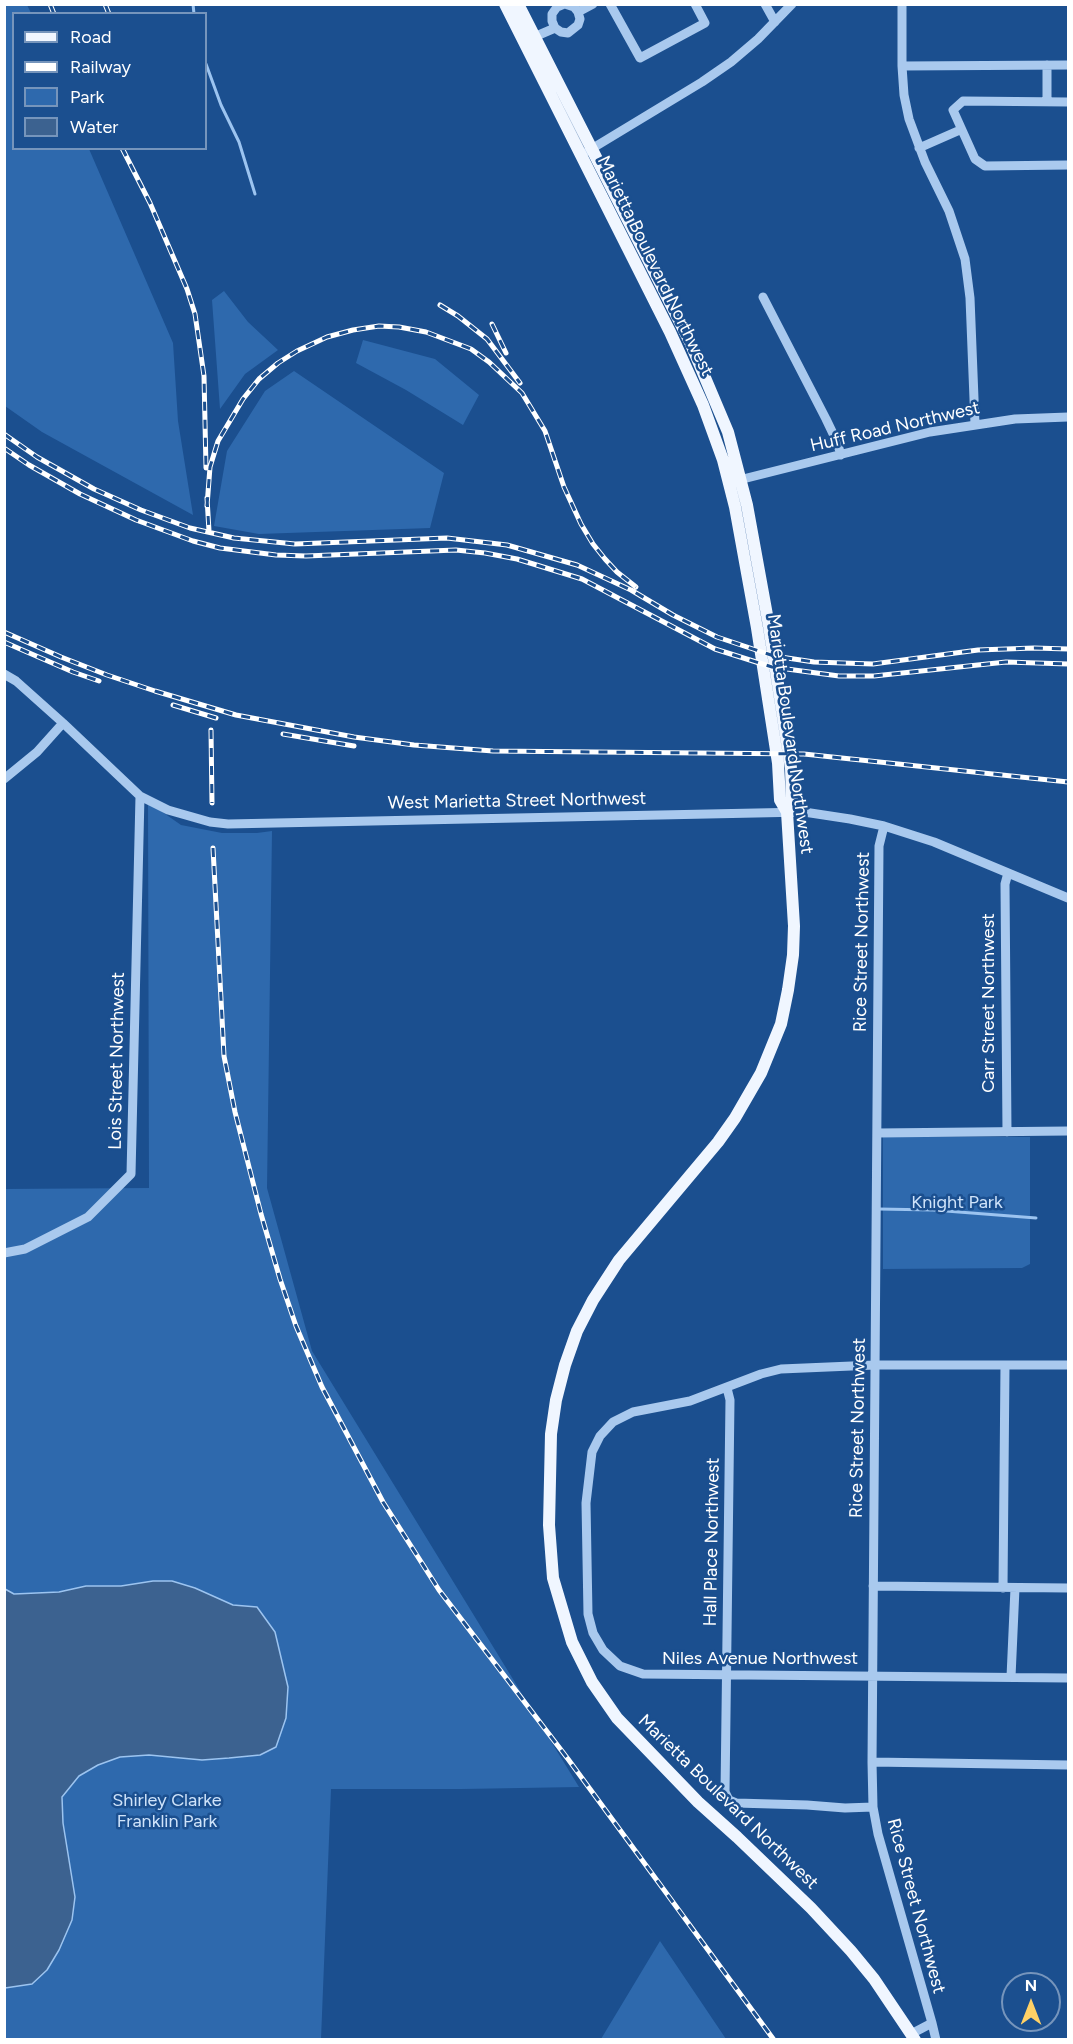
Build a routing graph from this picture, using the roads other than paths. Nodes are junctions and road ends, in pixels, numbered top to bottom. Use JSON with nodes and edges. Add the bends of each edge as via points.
{"nodes":[{"id":1,"x":505,"y":4,"type":"edge"},
{"id":2,"x":518,"y":4,"type":"edge"},
{"id":3,"x":565,"y":4,"type":"edge"},
{"id":4,"x":593,"y":4,"type":"edge"},
{"id":5,"x":610,"y":4,"type":"edge"},
{"id":6,"x":695,"y":4,"type":"edge"},
{"id":7,"x":765,"y":4,"type":"edge"},
{"id":8,"x":792,"y":4,"type":"edge"},
{"id":9,"x":902,"y":4,"type":"edge"},
{"id":10,"x":578,"y":12,"type":"junction"},
{"id":11,"x":775,"y":22,"type":"junction"},
{"id":12,"x":555,"y":28,"type":"junction"},
{"id":13,"x":534,"y":37,"type":"junction"},
{"id":14,"x":1068,"y":64,"type":"edge"},
{"id":15,"x":1047,"y":65,"type":"junction"},
{"id":16,"x":902,"y":66,"type":"junction"},
{"id":17,"x":1047,"y":102,"type":"junction"},
{"id":18,"x":1068,"y":102,"type":"edge"},
{"id":19,"x":960,"y":130,"type":"junction"},
{"id":20,"x":919,"y":148,"type":"junction"},
{"id":21,"x":586,"y":153,"type":"junction"},
{"id":22,"x":1068,"y":165,"type":"edge"},
{"id":23,"x":764,"y":297,"type":"dead end"},
{"id":24,"x":1068,"y":417,"type":"edge"},
{"id":25,"x":975,"y":424,"type":"junction"},
{"id":26,"x":841,"y":455,"type":"junction"},
{"id":27,"x":735,"y":482,"type":"junction"},
{"id":28,"x":4,"y":674,"type":"edge"},
{"id":29,"x":63,"y":723,"type":"junction"},
{"id":30,"x":4,"y":779,"type":"edge"},
{"id":31,"x":140,"y":796,"type":"junction"},
{"id":32,"x":787,"y":812,"type":"junction"},
{"id":33,"x":884,"y":826,"type":"junction"},
{"id":34,"x":1008,"y":873,"type":"junction"},
{"id":35,"x":1068,"y":898,"type":"edge"},
{"id":36,"x":1068,"y":1131,"type":"edge"},
{"id":37,"x":1007,"y":1132,"type":"junction"},
{"id":38,"x":878,"y":1133,"type":"junction"},
{"id":39,"x":4,"y":1253,"type":"edge"},
{"id":40,"x":875,"y":1365,"type":"junction"},
{"id":41,"x":1005,"y":1365,"type":"junction"},
{"id":42,"x":1068,"y":1365,"type":"edge"},
{"id":43,"x":727,"y":1388,"type":"junction"},
{"id":44,"x":873,"y":1586,"type":"junction"},
{"id":45,"x":1003,"y":1588,"type":"junction"},
{"id":46,"x":1015,"y":1588,"type":"junction"},
{"id":47,"x":1068,"y":1588,"type":"edge"},
{"id":48,"x":873,"y":1675,"type":"junction"},
{"id":49,"x":726,"y":1676,"type":"junction"},
{"id":50,"x":1011,"y":1677,"type":"junction"},
{"id":51,"x":1068,"y":1678,"type":"edge"},
{"id":52,"x":872,"y":1762,"type":"junction"},
{"id":53,"x":1068,"y":1765,"type":"edge"},
{"id":54,"x":873,"y":1807,"type":"junction"},
{"id":55,"x":932,"y":2023,"type":"junction"},
{"id":56,"x":913,"y":2037,"type":"edge"},
{"id":57,"x":936,"y":2040,"type":"edge"}],
"edges":[{"from":1,"to":21,"type":"main road","name":"Marietta Boulevard Northwest"},
{"from":2,"to":13,"type":"main road"},
{"from":3,"to":10,"type":"street"},
{"from":3,"to":12,"type":"street","via":[[552,14]]},
{"from":4,"to":10,"type":"street"},
{"from":5,"to":6,"type":"street","via":[[640,58],[705,23]]},
{"from":7,"to":11,"type":"street"},
{"from":8,"to":11,"type":"street"},
{"from":9,"to":16,"type":"street"},
{"from":10,"to":12,"type":"street","via":[[580,19],[575,30],[568,33]]},
{"from":11,"to":21,"type":"street","via":[[712,75]]},
{"from":12,"to":13,"type":"street"},
{"from":13,"to":21,"type":"main road"},
{"from":14,"to":15,"type":"street"},
{"from":15,"to":16,"type":"street"},
{"from":15,"to":17,"type":"street"},
{"from":16,"to":20,"type":"street","via":[[904,95]]},
{"from":17,"to":18,"type":"street"},
{"from":17,"to":19,"type":"street","via":[[963,101],[953,110]]},
{"from":19,"to":20,"type":"street"},
{"from":19,"to":22,"type":"street","via":[[975,159],[986,166]]},
{"from":20,"to":25,"type":"street","via":[[949,211],[965,259]]},
{"from":21,"to":27,"type":"main road","name":"Marietta Boulevard Northwest","via":[[692,344],[728,432]]},
{"from":23,"to":26,"type":"street"},
{"from":24,"to":25,"type":"street","name":"Huff Road Northwest"},
{"from":25,"to":26,"type":"street","name":"Huff Road Northwest"},
{"from":26,"to":27,"type":"street","name":"Huff Road Northwest"},
{"from":27,"to":32,"type":"main road","name":"Marietta Boulevard Northwest","via":[[756,548],[763,627],[791,768],[786,788],[792,801]]},
{"from":28,"to":29,"type":"street","name":"West Marietta Street Northwest"},
{"from":29,"to":30,"type":"street","via":[[37,752]]},
{"from":29,"to":31,"type":"street","name":"West Marietta Street Northwest"},
{"from":31,"to":32,"type":"street","name":"West Marietta Street Northwest","via":[[189,817],[228,824]]},
{"from":31,"to":39,"type":"street","name":"Lois Street Northwest","via":[[131,1174],[88,1217],[25,1249]]},
{"from":32,"to":33,"type":"street","name":"West Marietta Street Northwest"},
{"from":32,"to":56,"type":"main road","name":"Marietta Boulevard Northwest","via":[[794,926],[781,1024],[761,1073],[735,1118],[623,1254],[577,1331],[556,1400],[551,1434],[550,1557],[558,1600],[572,1642],[617,1719],[819,1917],[874,1979]]},
{"from":33,"to":34,"type":"street","name":"West Marietta Street Northwest"},
{"from":33,"to":38,"type":"street","name":"Rice Street Northwest","via":[[879,846]]},
{"from":34,"to":35,"type":"street","name":"West Marietta Street Northwest"},
{"from":34,"to":37,"type":"street","name":"Carr Street Northwest"},
{"from":36,"to":37,"type":"street"},
{"from":37,"to":38,"type":"street"},
{"from":38,"to":40,"type":"street","name":"Rice Street Northwest"},
{"from":40,"to":41,"type":"street","name":"Niles Avenue Northwest"},
{"from":40,"to":43,"type":"street","name":"Niles Avenue Northwest","via":[[781,1369]]},
{"from":40,"to":44,"type":"street","name":"Rice Street Northwest"},
{"from":41,"to":42,"type":"street","name":"Niles Avenue Northwest"},
{"from":41,"to":45,"type":"street"},
{"from":43,"to":49,"type":"street","name":"Hall Place Northwest","via":[[730,1400]]},
{"from":43,"to":49,"type":"street","name":"Niles Avenue Northwest","via":[[690,1401],[633,1412],[613,1422],[592,1452],[586,1503],[588,1614],[603,1650],[620,1665],[643,1674]]},
{"from":44,"to":45,"type":"street"},
{"from":44,"to":48,"type":"street","name":"Rice Street Northwest"},
{"from":45,"to":46,"type":"street"},
{"from":46,"to":47,"type":"street"},
{"from":46,"to":50,"type":"street"},
{"from":48,"to":49,"type":"street","name":"Niles Avenue Northwest"},
{"from":48,"to":50,"type":"street","name":"Niles Avenue Northwest"},
{"from":48,"to":52,"type":"street","name":"Rice Street Northwest"},
{"from":49,"to":54,"type":"street","name":"Hall Place Northwest","via":[[725,1792],[729,1800]]},
{"from":50,"to":51,"type":"street","name":"Niles Avenue Northwest"},
{"from":52,"to":53,"type":"street"},
{"from":52,"to":54,"type":"street","name":"Rice Street Northwest"},
{"from":54,"to":55,"type":"street","name":"Rice Street Northwest"},
{"from":55,"to":56,"type":"street","name":"Rice Street Northwest"},
{"from":55,"to":57,"type":"street","name":"Rice Street Northwest"}]}
